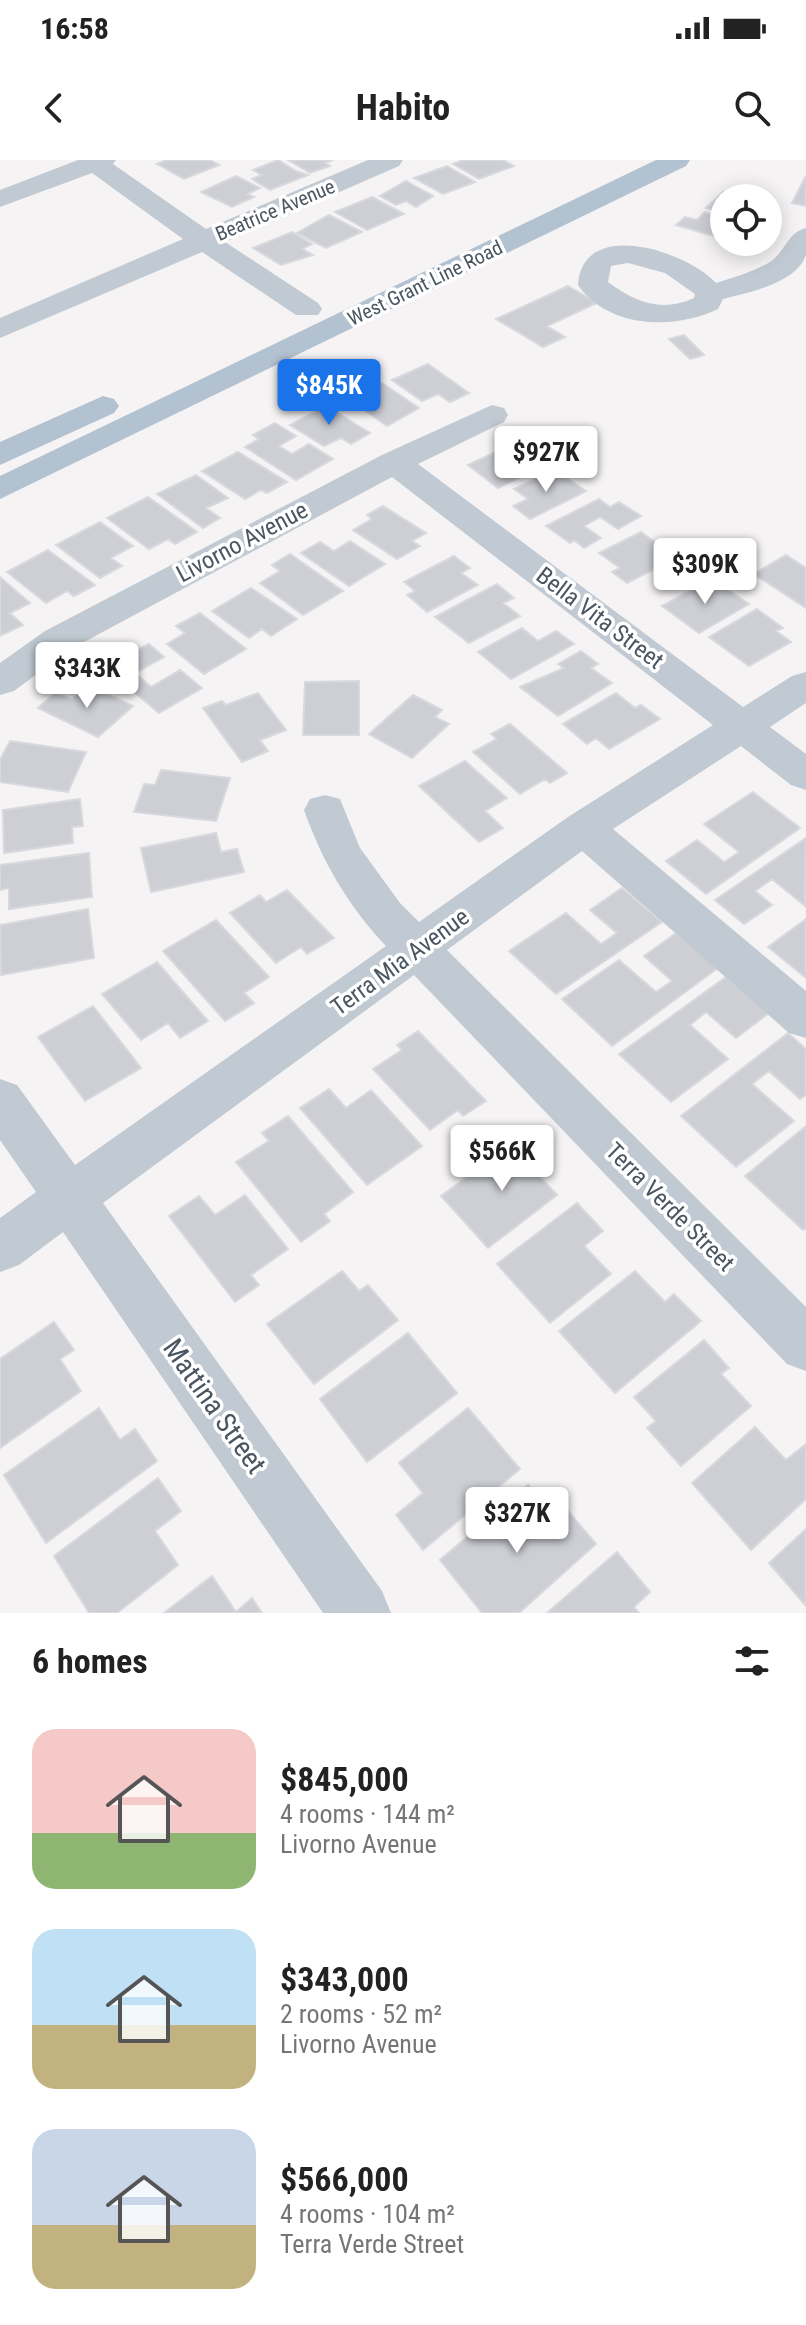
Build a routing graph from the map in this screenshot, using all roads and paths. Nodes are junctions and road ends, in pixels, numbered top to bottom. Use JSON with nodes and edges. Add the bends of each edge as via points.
{"nodes":[{"id":1,"x":390,"y":160,"type":"edge"},
{"id":2,"x":621,"y":160,"type":"edge"},
{"id":3,"x":677,"y":160,"type":"edge"},
{"id":4,"x":96,"y":161,"type":"edge"},
{"id":5,"x":0,"y":199,"type":"edge"},
{"id":6,"x":806,"y":236,"type":"edge"},
{"id":7,"x":204,"y":241,"type":"junction"},
{"id":8,"x":364,"y":282,"type":"dead end"},
{"id":9,"x":710,"y":293,"type":"dead end"},
{"id":10,"x":336,"y":295,"type":"dead end"},
{"id":11,"x":307,"y":309,"type":"junction"},
{"id":12,"x":0,"y":329,"type":"edge"},
{"id":13,"x":492,"y":415,"type":"dead end"},
{"id":14,"x":0,"y":455,"type":"edge"},
{"id":15,"x":394,"y":462,"type":"junction"},
{"id":16,"x":0,"y":489,"type":"edge"},
{"id":17,"x":0,"y":682,"type":"edge"},
{"id":18,"x":806,"y":685,"type":"edge"},
{"id":19,"x":741,"y":725,"type":"junction"},
{"id":20,"x":806,"y":775,"type":"edge"},
{"id":21,"x":325,"y":810,"type":"dead end"},
{"id":22,"x":583,"y":828,"type":"junction"},
{"id":23,"x":417,"y":950,"type":"junction"},
{"id":24,"x":806,"y":1019,"type":"edge"},
{"id":25,"x":0,"y":1100,"type":"edge"},
{"id":26,"x":70,"y":1200,"type":"junction"},
{"id":27,"x":0,"y":1248,"type":"edge"},
{"id":28,"x":806,"y":1345,"type":"edge"},
{"id":29,"x":360,"y":1613,"type":"edge"}],
"edges":[{"from":1,"to":7,"type":"street","name":"Beatrice Avenue"},
{"from":2,"to":8,"type":"main road","name":"West Grant Line Road"},
{"from":3,"to":16,"type":"main road","name":"West Grant Line Road"},
{"from":4,"to":5,"type":"street"},
{"from":4,"to":7,"type":"street"},
{"from":6,"to":9,"type":"street","via":[[782,267]]},
{"from":7,"to":11,"type":"street"},
{"from":7,"to":12,"type":"street","name":"Beatrice Avenue"},
{"from":10,"to":11,"type":"main road","name":"West Grant Line Road"},
{"from":11,"to":14,"type":"main road","name":"West Grant Line Road"},
{"from":13,"to":15,"type":"street","name":"Livorno Avenue"},
{"from":15,"to":17,"type":"street","name":"Livorno Avenue","via":[[58,640]]},
{"from":15,"to":19,"type":"street","name":"Bella Vita Street"},
{"from":18,"to":19,"type":"street","name":"Terra Mia Avenue"},
{"from":19,"to":20,"type":"street","name":"Bella Vita Street"},
{"from":19,"to":22,"type":"street","name":"Terra Mia Avenue"},
{"from":21,"to":23,"type":"street","name":"Terra Verde Street","via":[[341,854],[384,915]]},
{"from":22,"to":23,"type":"street","name":"Terra Mia Avenue"},
{"from":22,"to":24,"type":"street"},
{"from":23,"to":26,"type":"street","name":"Terra Mia Avenue"},
{"from":23,"to":28,"type":"street","name":"Terra Verde Street"},
{"from":25,"to":26,"type":"street"},
{"from":26,"to":27,"type":"street","name":"Terra Mia Avenue"},
{"from":26,"to":29,"type":"street","name":"Mattina Street"}]}
